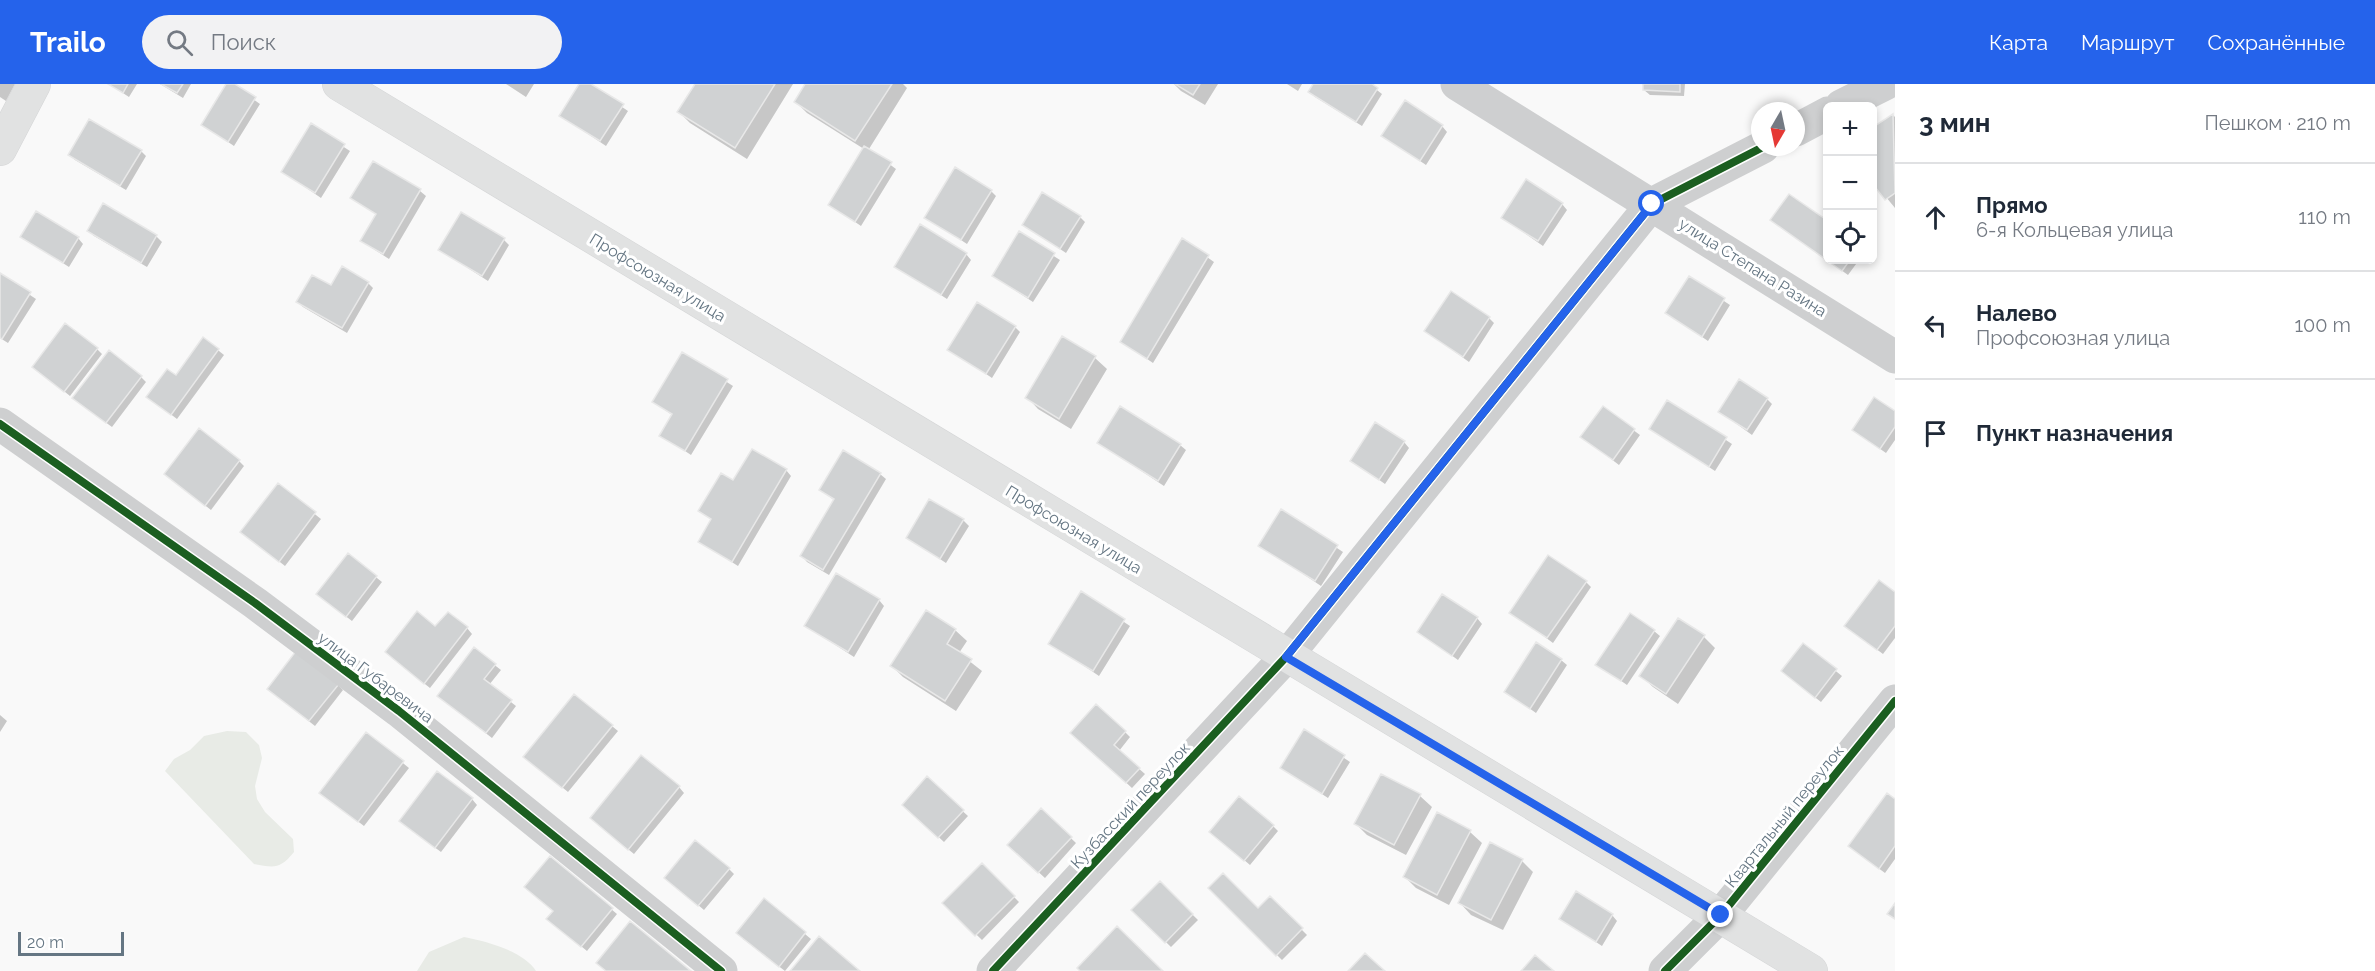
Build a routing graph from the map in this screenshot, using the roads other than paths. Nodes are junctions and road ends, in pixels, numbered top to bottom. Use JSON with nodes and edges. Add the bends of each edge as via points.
{"nodes":[{"id":1,"x":34,"y":84,"type":"edge"},
{"id":2,"x":339,"y":84,"type":"edge"},
{"id":3,"x":1457,"y":84,"type":"edge"},
{"id":4,"x":1885,"y":84,"type":"edge"},
{"id":5,"x":1849,"y":102,"type":"edge"},
{"id":6,"x":1823,"y":115,"type":"edge"},
{"id":7,"x":1805,"y":125,"type":"edge"},
{"id":8,"x":0,"y":149,"type":"edge"},
{"id":9,"x":1751,"y":153,"type":"edge"},
{"id":10,"x":1652,"y":204,"type":"junction"},
{"id":11,"x":1895,"y":357,"type":"edge"},
{"id":12,"x":0,"y":424,"type":"edge"},
{"id":13,"x":1286,"y":657,"type":"junction"},
{"id":14,"x":1895,"y":701,"type":"edge"},
{"id":15,"x":1721,"y":915,"type":"junction"},
{"id":16,"x":721,"y":971,"type":"edge"},
{"id":17,"x":993,"y":971,"type":"edge"},
{"id":18,"x":1665,"y":971,"type":"edge"},
{"id":19,"x":1811,"y":971,"type":"edge"}],
"edges":[{"from":1,"to":8,"type":"main road"},
{"from":2,"to":13,"type":"main road","name":"Профсоюзная улица"},
{"from":3,"to":10,"type":"street","name":"улица Степана Разина"},
{"from":4,"to":5,"type":"street"},
{"from":6,"to":7,"type":"street"},
{"from":9,"to":10,"type":"street"},
{"from":10,"to":11,"type":"street","name":"улица Степана Разина"},
{"from":10,"to":13,"type":"street","name":"Кузбасский переулок"},
{"from":12,"to":16,"type":"street","name":"улица Губаревича","via":[[255,603],[399,711]]},
{"from":13,"to":15,"type":"main road","name":"Профсоюзная улица"},
{"from":13,"to":17,"type":"street","name":"Кузбасский переулок"},
{"from":14,"to":15,"type":"street","name":"Квартальный переулок"},
{"from":15,"to":18,"type":"street","name":"Квартальный переулок"},
{"from":15,"to":19,"type":"main road","name":"Профсоюзная улица"}]}
